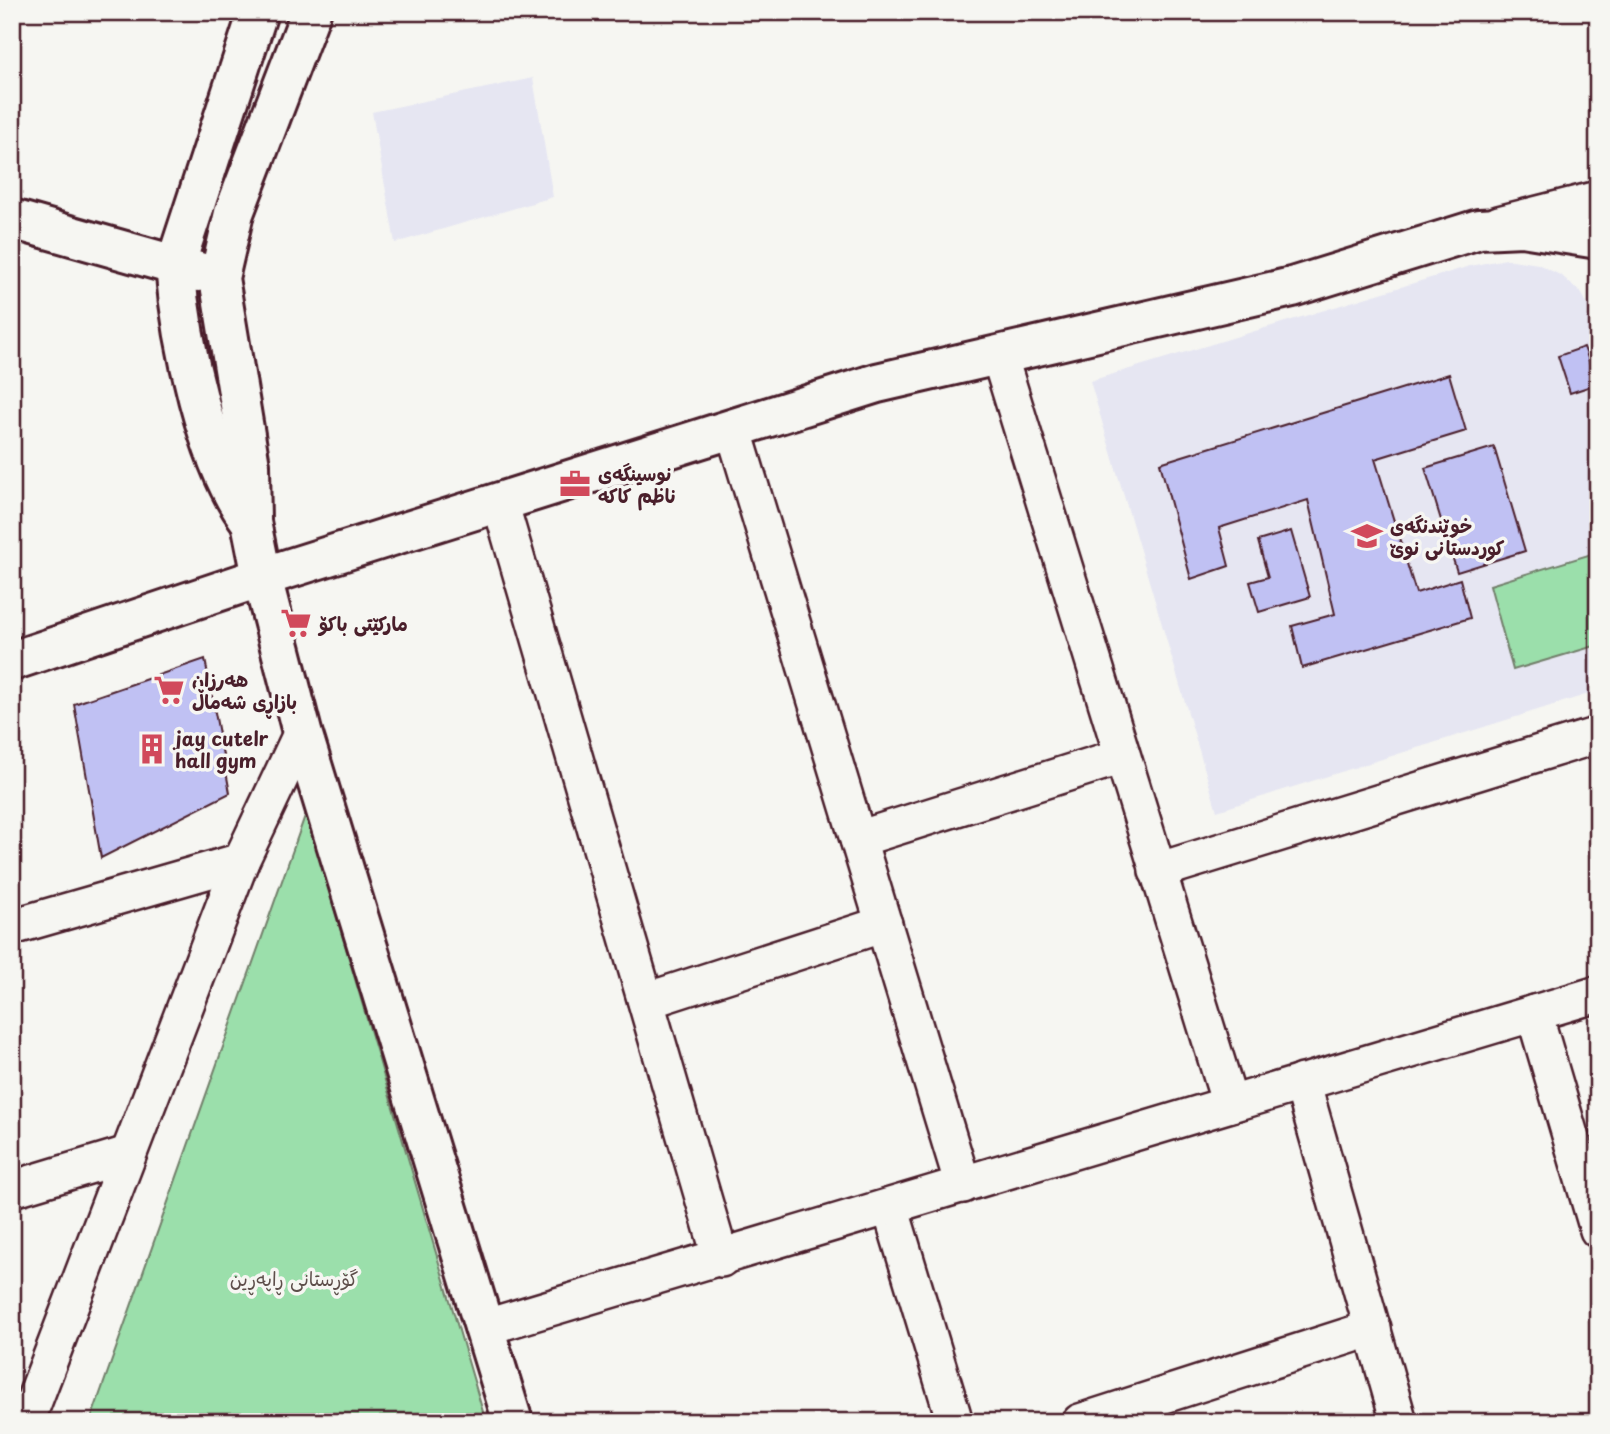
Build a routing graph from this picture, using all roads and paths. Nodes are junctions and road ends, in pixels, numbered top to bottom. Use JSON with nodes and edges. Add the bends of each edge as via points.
{"nodes":[{"id":1,"x":258,"y":12,"type":"edge"},
{"id":2,"x":312,"y":13,"type":"edge"},
{"id":3,"x":1598,"y":199,"type":"edge"},
{"id":4,"x":12,"y":219,"type":"edge"},
{"id":5,"x":1479,"y":229,"type":"junction"},
{"id":6,"x":1598,"y":239,"type":"edge"},
{"id":7,"x":175,"y":266,"type":"junction"},
{"id":8,"x":219,"y":278,"type":"junction"},
{"id":9,"x":999,"y":355,"type":"junction"},
{"id":10,"x":733,"y":428,"type":"junction"},
{"id":11,"x":500,"y":502,"type":"junction"},
{"id":12,"x":251,"y":522,"type":"junction"},
{"id":13,"x":262,"y":577,"type":"junction"},
{"id":14,"x":12,"y":661,"type":"edge"},
{"id":15,"x":302,"y":732,"type":"junction"},
{"id":16,"x":1598,"y":735,"type":"edge"},
{"id":17,"x":1122,"y":756,"type":"junction"},
{"id":18,"x":858,"y":839,"type":"junction"},
{"id":19,"x":241,"y":861,"type":"junction"},
{"id":20,"x":1157,"y":870,"type":"junction"},
{"id":21,"x":884,"y":924,"type":"junction"},
{"id":22,"x":12,"y":927,"type":"edge"},
{"id":23,"x":1598,"y":994,"type":"edge"},
{"id":24,"x":646,"y":1001,"type":"junction"},
{"id":25,"x":1534,"y":1013,"type":"junction"},
{"id":26,"x":1302,"y":1082,"type":"junction"},
{"id":27,"x":1230,"y":1104,"type":"junction"},
{"id":28,"x":128,"y":1154,"type":"junction"},
{"id":29,"x":963,"y":1185,"type":"junction"},
{"id":30,"x":12,"y":1189,"type":"edge"},
{"id":31,"x":890,"y":1207,"type":"junction"},
{"id":32,"x":1598,"y":1230,"type":"edge"},
{"id":33,"x":721,"y":1259,"type":"junction"},
{"id":34,"x":483,"y":1328,"type":"junction"},
{"id":35,"x":1373,"y":1328,"type":"junction"},
{"id":36,"x":26,"y":1422,"type":"edge"},
{"id":37,"x":513,"y":1422,"type":"edge"},
{"id":38,"x":955,"y":1422,"type":"edge"},
{"id":39,"x":1080,"y":1422,"type":"edge"},
{"id":40,"x":1399,"y":1422,"type":"edge"}],
"edges":[{"from":1,"to":7,"type":"street"},
{"from":2,"to":8,"type":"street","via":[[234,213]]},
{"from":3,"to":5,"type":"street"},
{"from":4,"to":7,"type":"street"},
{"from":5,"to":6,"type":"street","via":[[1522,227]]},
{"from":5,"to":9,"type":"street","via":[[1292,287]]},
{"from":7,"to":8,"type":"street"},
{"from":7,"to":12,"type":"street","via":[[191,366],[216,455],[236,502]]},
{"from":8,"to":12,"type":"street","via":[[250,465]]},
{"from":9,"to":10,"type":"street","via":[[877,383]]},
{"from":9,"to":17,"type":"street"},
{"from":10,"to":11,"type":"street"},
{"from":10,"to":18,"type":"street"},
{"from":11,"to":13,"type":"street"},
{"from":11,"to":24,"type":"street"},
{"from":12,"to":13,"type":"street"},
{"from":13,"to":14,"type":"street"},
{"from":13,"to":15,"type":"street"},
{"from":15,"to":19,"type":"street"},
{"from":15,"to":34,"type":"street"},
{"from":16,"to":20,"type":"street"},
{"from":17,"to":18,"type":"street"},
{"from":17,"to":20,"type":"street"},
{"from":18,"to":21,"type":"street"},
{"from":19,"to":22,"type":"street"},
{"from":19,"to":28,"type":"street"},
{"from":20,"to":27,"type":"street"},
{"from":21,"to":24,"type":"street"},
{"from":21,"to":29,"type":"street"},
{"from":23,"to":25,"type":"street"},
{"from":24,"to":33,"type":"street"},
{"from":25,"to":26,"type":"street"},
{"from":25,"to":32,"type":"street"},
{"from":26,"to":27,"type":"street"},
{"from":26,"to":35,"type":"street"},
{"from":27,"to":29,"type":"street"},
{"from":28,"to":30,"type":"street"},
{"from":28,"to":36,"type":"street"},
{"from":29,"to":31,"type":"street"},
{"from":31,"to":33,"type":"street"},
{"from":31,"to":38,"type":"street"},
{"from":33,"to":34,"type":"street"},
{"from":34,"to":37,"type":"street"},
{"from":35,"to":39,"type":"street"},
{"from":35,"to":40,"type":"street"}]}
